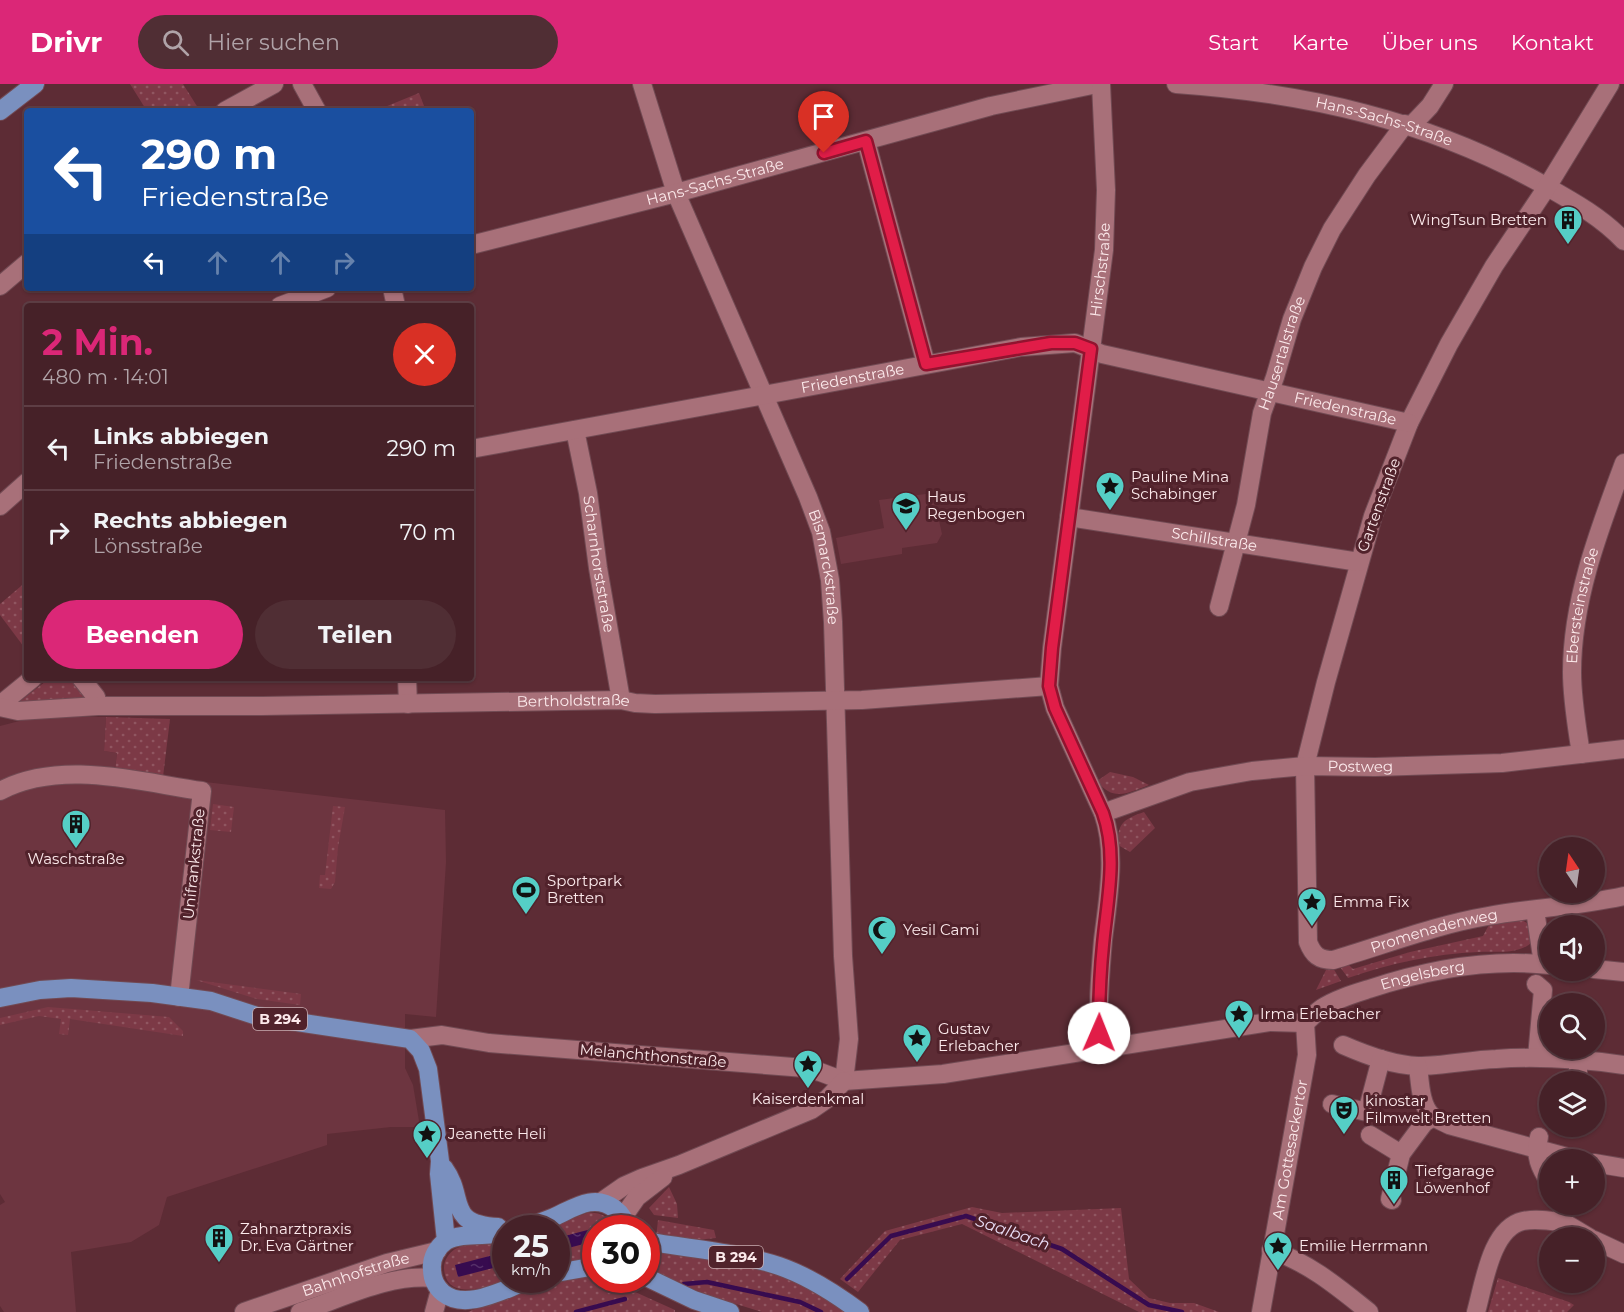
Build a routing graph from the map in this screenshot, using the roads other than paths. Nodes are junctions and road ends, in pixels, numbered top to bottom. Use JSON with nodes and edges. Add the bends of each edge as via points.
{"nodes":[{"id":1,"x":35,"y":84,"type":"edge"},
{"id":2,"x":274,"y":84,"type":"edge"},
{"id":3,"x":302,"y":84,"type":"edge"},
{"id":4,"x":642,"y":84,"type":"edge"},
{"id":5,"x":1099,"y":84,"type":"edge"},
{"id":6,"x":1176,"y":84,"type":"edge"},
{"id":7,"x":1444,"y":84,"type":"edge"},
{"id":8,"x":1610,"y":84,"type":"edge"},
{"id":9,"x":230,"y":108,"type":"edge"},
{"id":10,"x":315,"y":108,"type":"edge"},
{"id":11,"x":0,"y":111,"type":"edge"},
{"id":12,"x":1408,"y":125,"type":"junction"},
{"id":13,"x":866,"y":141,"type":"junction"},
{"id":14,"x":1547,"y":187,"type":"junction"},
{"id":15,"x":676,"y":193,"type":"junction"},
{"id":16,"x":1624,"y":241,"type":"edge"},
{"id":17,"x":474,"y":244,"type":"edge"},
{"id":18,"x":24,"y":266,"type":"edge"},
{"id":19,"x":0,"y":286,"type":"edge"},
{"id":20,"x":319,"y":291,"type":"edge"},
{"id":21,"x":288,"y":303,"type":"edge"},
{"id":22,"x":1091,"y":349,"type":"junction"},
{"id":23,"x":926,"y":364,"type":"junction"},
{"id":24,"x":1269,"y":392,"type":"junction"},
{"id":25,"x":762,"y":394,"type":"junction"},
{"id":26,"x":1409,"y":423,"type":"junction"},
{"id":27,"x":575,"y":430,"type":"junction"},
{"id":28,"x":474,"y":448,"type":"edge"},
{"id":29,"x":1624,"y":463,"type":"edge"},
{"id":30,"x":24,"y":485,"type":"edge"},
{"id":31,"x":0,"y":506,"type":"edge"},
{"id":32,"x":1070,"y":517,"type":"junction"},
{"id":33,"x":1237,"y":542,"type":"junction"},
{"id":34,"x":1359,"y":562,"type":"junction"},
{"id":35,"x":1219,"y":607,"type":"dead end"},
{"id":36,"x":29,"y":681,"type":"edge"},
{"id":37,"x":83,"y":681,"type":"edge"},
{"id":38,"x":407,"y":681,"type":"edge"},
{"id":39,"x":1049,"y":686,"type":"junction"},
{"id":40,"x":621,"y":700,"type":"junction"},
{"id":41,"x":836,"y":701,"type":"junction"},
{"id":42,"x":408,"y":704,"type":"junction"},
{"id":43,"x":0,"y":706,"type":"edge"},
{"id":44,"x":98,"y":706,"type":"junction"},
{"id":45,"x":1624,"y":749,"type":"edge"},
{"id":46,"x":1581,"y":754,"type":"junction"},
{"id":47,"x":1305,"y":766,"type":"junction"},
{"id":48,"x":0,"y":790,"type":"edge"},
{"id":49,"x":1103,"y":813,"type":"junction"},
{"id":50,"x":1624,"y":896,"type":"edge"},
{"id":51,"x":1535,"y":910,"type":"junction"},
{"id":52,"x":1539,"y":930,"type":"edge"},
{"id":53,"x":1333,"y":960,"type":"joint"},
{"id":54,"x":1539,"y":964,"type":"edge"},
{"id":55,"x":1605,"y":970,"type":"edge"},
{"id":56,"x":1624,"y":972,"type":"edge"},
{"id":57,"x":1536,"y":984,"type":"dead end"},
{"id":58,"x":179,"y":997,"type":"junction"},
{"id":59,"x":0,"y":998,"type":"edge"},
{"id":60,"x":1305,"y":1023,"type":"junction"},
{"id":61,"x":410,"y":1039,"type":"junction"},
{"id":62,"x":1343,"y":1045,"type":"dead end"},
{"id":63,"x":1100,"y":1050,"type":"junction"},
{"id":64,"x":1537,"y":1057,"type":"junction"},
{"id":65,"x":1381,"y":1059,"type":"junction"},
{"id":66,"x":1578,"y":1060,"type":"junction"},
{"id":67,"x":1624,"y":1065,"type":"edge"},
{"id":68,"x":1418,"y":1066,"type":"junction"},
{"id":69,"x":1578,"y":1071,"type":"edge"},
{"id":70,"x":844,"y":1081,"type":"junction"},
{"id":71,"x":1332,"y":1104,"type":"dead end"},
{"id":72,"x":1427,"y":1122,"type":"junction"},
{"id":73,"x":1371,"y":1128,"type":"junction"},
{"id":74,"x":1538,"y":1142,"type":"junction"},
{"id":75,"x":1554,"y":1149,"type":"edge"},
{"id":76,"x":1539,"y":1151,"type":"edge"},
{"id":77,"x":1401,"y":1154,"type":"junction"},
{"id":78,"x":440,"y":1161,"type":"junction"},
{"id":79,"x":679,"y":1165,"type":"junction"},
{"id":80,"x":1605,"y":1165,"type":"edge"},
{"id":81,"x":1624,"y":1168,"type":"edge"},
{"id":82,"x":1392,"y":1200,"type":"dead end"},
{"id":83,"x":601,"y":1202,"type":"junction"},
{"id":84,"x":558,"y":1215,"type":"edge"},
{"id":85,"x":619,"y":1215,"type":"edge"},
{"id":86,"x":628,"y":1215,"type":"edge"},
{"id":87,"x":1559,"y":1215,"type":"edge"},
{"id":88,"x":1564,"y":1215,"type":"edge"},
{"id":89,"x":492,"y":1227,"type":"edge"},
{"id":90,"x":1578,"y":1227,"type":"edge"},
{"id":91,"x":492,"y":1234,"type":"edge"},
{"id":92,"x":660,"y":1243,"type":"edge"},
{"id":93,"x":1605,"y":1245,"type":"edge"},
{"id":94,"x":441,"y":1246,"type":"junction"},
{"id":95,"x":1271,"y":1250,"type":"junction"},
{"id":96,"x":1624,"y":1254,"type":"edge"},
{"id":97,"x":436,"y":1284,"type":"junction"},
{"id":98,"x":660,"y":1284,"type":"edge"},
{"id":99,"x":495,"y":1293,"type":"edge"},
{"id":100,"x":459,"y":1307,"type":"edge"},
{"id":101,"x":244,"y":1312,"type":"edge"},
{"id":102,"x":300,"y":1312,"type":"edge"},
{"id":103,"x":434,"y":1312,"type":"edge"},
{"id":104,"x":730,"y":1312,"type":"edge"},
{"id":105,"x":860,"y":1312,"type":"edge"},
{"id":106,"x":1261,"y":1312,"type":"edge"},
{"id":107,"x":1369,"y":1312,"type":"edge"},
{"id":108,"x":1476,"y":1312,"type":"edge"}],
"edges":[{"from":1,"to":11,"type":"main road"},
{"from":2,"to":9,"type":"street"},
{"from":3,"to":10,"type":"street"},
{"from":4,"to":15,"type":"street","name":"Bismarckstraße"},
{"from":5,"to":13,"type":"street","name":"Hans-Sachs-Straße","via":[[991,106]]},
{"from":5,"to":22,"type":"street","name":"Hirschstraße","via":[[1106,224]]},
{"from":6,"to":12,"type":"street","name":"Hans-Sachs-Straße","via":[[1288,96]]},
{"from":7,"to":12,"type":"street","name":"Hausertalstraße","via":[[1430,106]]},
{"from":8,"to":14,"type":"street","name":"Gartenstraße"},
{"from":12,"to":14,"type":"street","name":"Hans-Sachs-Straße","via":[[1496,160]]},
{"from":12,"to":24,"type":"street","name":"Hausertalstraße","via":[[1356,192],[1324,246],[1292,319]]},
{"from":13,"to":15,"type":"street","name":"Hans-Sachs-Straße"},
{"from":13,"to":23,"type":"street"},
{"from":14,"to":16,"type":"street","name":"Hans-Sachs-Straße","via":[[1593,214]]},
{"from":14,"to":26,"type":"street","name":"Gartenstraße","via":[[1471,304]]},
{"from":15,"to":17,"type":"street","name":"Hans-Sachs-Straße"},
{"from":15,"to":25,"type":"street","name":"Bismarckstraße"},
{"from":18,"to":19,"type":"street"},
{"from":20,"to":21,"type":"street"},
{"from":22,"to":23,"type":"street","name":"Friedenstraße","via":[[1075,343],[1051,343]]},
{"from":22,"to":24,"type":"street","name":"Friedenstraße"},
{"from":22,"to":32,"type":"street","name":"Hirschstraße"},
{"from":23,"to":25,"type":"street","name":"Friedenstraße"},
{"from":24,"to":26,"type":"street","name":"Friedenstraße"},
{"from":24,"to":33,"type":"street","name":"Hausertalstraße"},
{"from":25,"to":27,"type":"street","name":"Friedenstraße"},
{"from":25,"to":41,"type":"street","name":"Bismarckstraße","via":[[821,532],[830,580]]},
{"from":26,"to":34,"type":"street","name":"Gartenstraße"},
{"from":27,"to":28,"type":"street","name":"Friedenstraße"},
{"from":27,"to":40,"type":"street","name":"Scharnhorststraße"},
{"from":29,"to":46,"type":"street","name":"Ebersteinstraße","via":[[1578,608],[1573,693]]},
{"from":30,"to":31,"type":"street"},
{"from":32,"to":33,"type":"street","name":"Schillstraße"},
{"from":32,"to":39,"type":"street","name":"Hirschstraße"},
{"from":33,"to":34,"type":"street","name":"Schillstraße"},
{"from":33,"to":35,"type":"street","name":"Hausertalstraße"},
{"from":34,"to":47,"type":"street","name":"Gartenstraße"},
{"from":36,"to":43,"type":"street"},
{"from":37,"to":44,"type":"street"},
{"from":38,"to":42,"type":"street"},
{"from":39,"to":41,"type":"street","name":"Bertholdstraße"},
{"from":39,"to":49,"type":"street","name":"Hirschstraße","via":[[1055,708]]},
{"from":40,"to":41,"type":"street","name":"Bertholdstraße","via":[[655,704]]},
{"from":40,"to":42,"type":"street","name":"Bertholdstraße"},
{"from":41,"to":70,"type":"street","name":"Bismarckstraße","via":[[849,1039]]},
{"from":42,"to":44,"type":"street","name":"Bertholdstraße"},
{"from":43,"to":44,"type":"street","name":"Bertholdstraße","via":[[18,711]]},
{"from":45,"to":46,"type":"street","name":"Postweg"},
{"from":46,"to":47,"type":"street","name":"Postweg","via":[[1502,763]]},
{"from":47,"to":49,"type":"street","name":"Postweg","via":[[1200,780]]},
{"from":47,"to":53,"type":"street","name":"Gartenstraße","via":[[1308,942],[1318,958]]},
{"from":48,"to":58,"type":"street","name":"Unifrankstraße","via":[[57,775],[93,775],[202,791]]},
{"from":49,"to":63,"type":"street","name":"Hirschstraße","via":[[1111,851],[1100,988]]},
{"from":50,"to":51,"type":"street","name":"Promenadenweg"},
{"from":51,"to":52,"type":"street"},
{"from":51,"to":53,"type":"street","name":"Promenadenweg","via":[[1461,921]]},
{"from":54,"to":60,"type":"street","name":"Engelsberg","via":[[1465,967],[1400,978],[1322,1008]]},
{"from":55,"to":56,"type":"street"},
{"from":57,"to":64,"type":"street","via":[[1544,990]]},
{"from":58,"to":59,"type":"main road","name":"Melanchthonstraße","number":"B 294","via":[[71,988]]},
{"from":58,"to":61,"type":"main road","name":"Melanchthonstraße","number":"B 294","via":[[211,1001],[257,1016]]},
{"from":60,"to":63,"type":"street","name":"Melanchthonstraße","via":[[1269,1022]]},
{"from":60,"to":95,"type":"street","name":"Am Gottesackertor","via":[[1307,1055]]},
{"from":61,"to":70,"type":"street","name":"Melanchthonstraße","via":[[442,1035],[489,1043],[805,1068]]},
{"from":61,"to":78,"type":"main road","via":[[421,1051],[428,1069]]},
{"from":62,"to":65,"type":"street"},
{"from":63,"to":70,"type":"street","name":"Melanchthonstraße","via":[[943,1074]]},
{"from":64,"to":66,"type":"street"},
{"from":64,"to":68,"type":"street"},
{"from":65,"to":68,"type":"street"},
{"from":65,"to":73,"type":"street"},
{"from":66,"to":67,"type":"street"},
{"from":66,"to":69,"type":"street"},
{"from":68,"to":72,"type":"street"},
{"from":70,"to":79,"type":"street","via":[[812,1110]]},
{"from":71,"to":73,"type":"street"},
{"from":72,"to":74,"type":"street"},
{"from":72,"to":77,"type":"street"},
{"from":73,"to":77,"type":"street"},
{"from":74,"to":75,"type":"street"},
{"from":74,"to":76,"type":"street"},
{"from":77,"to":82,"type":"street"},
{"from":78,"to":89,"type":"main road","via":[[466,1219]]},
{"from":78,"to":94,"type":"main road"},
{"from":79,"to":83,"type":"street","via":[[624,1186]]},
{"from":79,"to":86,"type":"street","via":[[637,1197]]},
{"from":80,"to":81,"type":"street"},
{"from":83,"to":84,"type":"main road","via":[[586,1202]]},
{"from":83,"to":85,"type":"main road"},
{"from":87,"to":108,"type":"street","via":[[1508,1227],[1495,1246]]},
{"from":88,"to":90,"type":"street"},
{"from":91,"to":94,"type":"main road","via":[[462,1236]]},
{"from":92,"to":105,"type":"main road","number":"B 294","via":[[782,1267]]},
{"from":93,"to":96,"type":"street"},
{"from":94,"to":97,"type":"main road","via":[[431,1265]]},
{"from":94,"to":101,"type":"street","name":"Bahnhofstraße"},
{"from":95,"to":106,"type":"street","name":"Am Gottesackertor"},
{"from":95,"to":107,"type":"street","via":[[1304,1264]]},
{"from":97,"to":100,"type":"main road"},
{"from":97,"to":102,"type":"street","name":"Bahnhofstraße","via":[[418,1277],[394,1279]]},
{"from":97,"to":103,"type":"street"},
{"from":98,"to":104,"type":"main road"},
{"from":99,"to":100,"type":"main road"}]}
